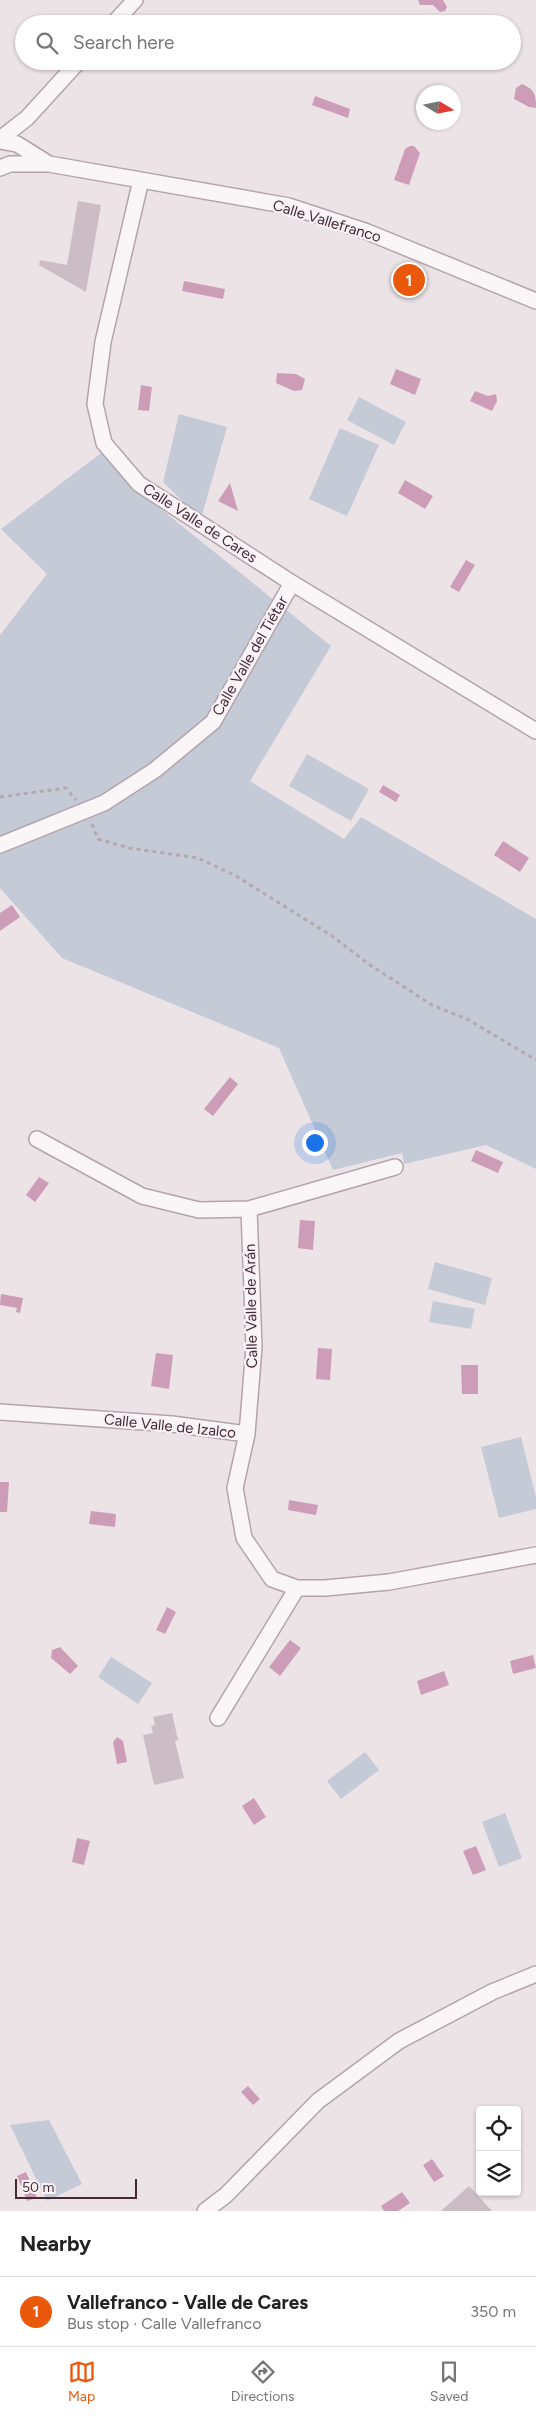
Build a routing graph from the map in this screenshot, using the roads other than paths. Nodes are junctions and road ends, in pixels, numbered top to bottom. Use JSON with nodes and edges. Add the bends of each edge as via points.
{"nodes":[{"id":1,"x":135,"y":0,"type":"edge"},
{"id":2,"x":121,"y":15,"type":"edge"},
{"id":3,"x":71,"y":70,"type":"edge"},
{"id":4,"x":27,"y":118,"type":"junction"},
{"id":5,"x":0,"y":140,"type":"edge"},
{"id":6,"x":17,"y":144,"type":"junction"},
{"id":7,"x":49,"y":164,"type":"junction"},
{"id":8,"x":5,"y":166,"type":"edge"},
{"id":9,"x":141,"y":180,"type":"junction"},
{"id":10,"x":536,"y":301,"type":"edge"},
{"id":11,"x":292,"y":583,"type":"junction"},
{"id":12,"x":536,"y":731,"type":"edge"},
{"id":13,"x":0,"y":845,"type":"edge"},
{"id":14,"x":37,"y":1139,"type":"dead end"},
{"id":15,"x":395,"y":1167,"type":"dead end"},
{"id":16,"x":249,"y":1209,"type":"junction"},
{"id":17,"x":0,"y":1412,"type":"edge"},
{"id":18,"x":247,"y":1434,"type":"junction"},
{"id":19,"x":536,"y":1555,"type":"edge"},
{"id":20,"x":297,"y":1588,"type":"junction"},
{"id":21,"x":218,"y":1718,"type":"dead end"},
{"id":22,"x":536,"y":1974,"type":"edge"},
{"id":23,"x":205,"y":2211,"type":"edge"}],
"edges":[{"from":1,"to":2,"type":"street"},
{"from":3,"to":4,"type":"street"},
{"from":4,"to":5,"type":"street"},
{"from":4,"to":6,"type":"street"},
{"from":5,"to":6,"type":"street","name":"Calle Vallefranco"},
{"from":6,"to":7,"type":"street","name":"Calle Vallefranco"},
{"from":6,"to":8,"type":"street","name":"Calle Vallefranco"},
{"from":7,"to":8,"type":"street","name":"Calle Vallefranco"},
{"from":7,"to":9,"type":"street","name":"Calle Vallefranco"},
{"from":9,"to":10,"type":"street","name":"Calle Vallefranco","via":[[289,206],[366,230]]},
{"from":9,"to":11,"type":"street","name":"Calle Valle de Cares","via":[[103,342],[95,404],[104,443],[139,484]]},
{"from":11,"to":12,"type":"street","name":"Calle Valle de Cares"},
{"from":11,"to":13,"type":"street","name":"Calle Valle del Tiétar","via":[[213,722],[155,770],[104,803]]},
{"from":14,"to":16,"type":"street","via":[[142,1196],[199,1210]]},
{"from":15,"to":16,"type":"street"},
{"from":16,"to":18,"type":"street","name":"Calle Valle de Arán","via":[[254,1347]]},
{"from":17,"to":18,"type":"street","name":"Calle Valle de Izalco","via":[[172,1424]]},
{"from":18,"to":20,"type":"street","name":"Calle Valle de Izalco","via":[[234,1488],[244,1538],[272,1579]]},
{"from":19,"to":20,"type":"street","name":"Calle Valle de Izalco","via":[[389,1582]]},
{"from":20,"to":21,"type":"street"},
{"from":22,"to":23,"type":"street","via":[[492,1992],[399,2041],[318,2101],[226,2195]]}]}
